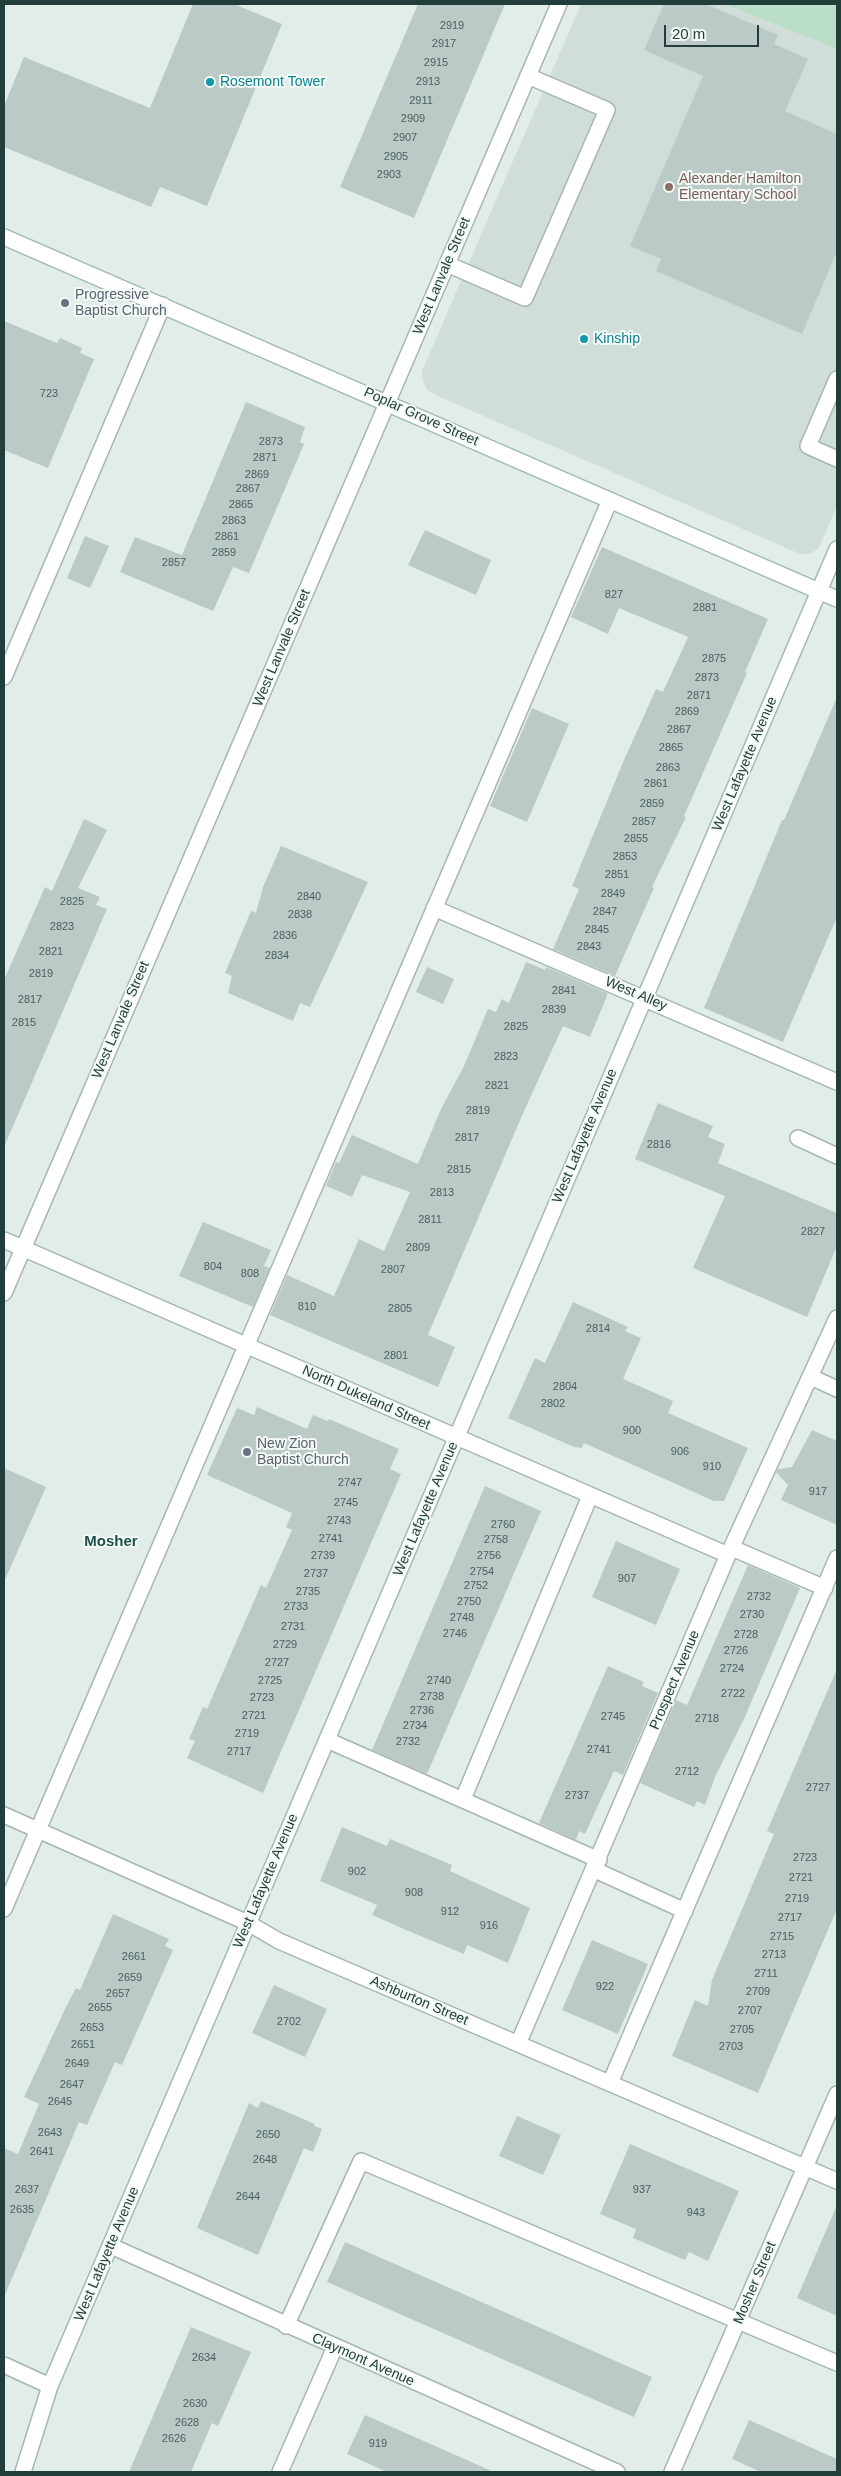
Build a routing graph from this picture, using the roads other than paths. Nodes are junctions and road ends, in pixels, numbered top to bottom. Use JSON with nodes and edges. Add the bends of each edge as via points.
{"nodes":[{"id":1,"x":559,"y":4,"type":"edge"},
{"id":2,"x":528,"y":76,"type":"junction"},
{"id":3,"x":4,"y":237,"type":"edge"},
{"id":4,"x":447,"y":264,"type":"junction"},
{"id":5,"x":163,"y":305,"type":"junction"},
{"id":6,"x":837,"y":379,"type":"edge"},
{"id":7,"x":387,"y":403,"type":"junction"},
{"id":8,"x":837,"y":460,"type":"edge"},
{"id":9,"x":610,"y":500,"type":"junction"},
{"id":10,"x":837,"y":549,"type":"edge"},
{"id":11,"x":819,"y":591,"type":"junction"},
{"id":12,"x":837,"y":599,"type":"edge"},
{"id":13,"x":4,"y":677,"type":"edge"},
{"id":14,"x":434,"y":908,"type":"junction"},
{"id":15,"x":645,"y":997,"type":"junction"},
{"id":16,"x":837,"y":1082,"type":"edge"},
{"id":17,"x":798,"y":1138,"type":"dead end"},
{"id":18,"x":837,"y":1156,"type":"edge"},
{"id":19,"x":4,"y":1240,"type":"edge"},
{"id":20,"x":23,"y":1248,"type":"junction"},
{"id":21,"x":4,"y":1293,"type":"edge"},
{"id":22,"x":837,"y":1318,"type":"edge"},
{"id":23,"x":246,"y":1346,"type":"junction"},
{"id":24,"x":811,"y":1377,"type":"junction"},
{"id":25,"x":837,"y":1389,"type":"edge"},
{"id":26,"x":456,"y":1438,"type":"junction"},
{"id":27,"x":590,"y":1496,"type":"junction"},
{"id":28,"x":730,"y":1552,"type":"junction"},
{"id":29,"x":837,"y":1558,"type":"edge"},
{"id":30,"x":824,"y":1588,"type":"junction"},
{"id":31,"x":327,"y":1740,"type":"junction"},
{"id":32,"x":463,"y":1800,"type":"junction"},
{"id":33,"x":4,"y":1815,"type":"edge"},
{"id":34,"x":38,"y":1829,"type":"junction"},
{"id":35,"x":597,"y":1865,"type":"junction"},
{"id":36,"x":4,"y":1909,"type":"edge"},
{"id":37,"x":685,"y":1912,"type":"junction"},
{"id":38,"x":248,"y":1923,"type":"junction"},
{"id":39,"x":518,"y":2044,"type":"junction"},
{"id":40,"x":610,"y":2083,"type":"junction"},
{"id":41,"x":837,"y":2094,"type":"edge"},
{"id":42,"x":805,"y":2167,"type":"junction"},
{"id":43,"x":837,"y":2181,"type":"edge"},
{"id":44,"x":111,"y":2246,"type":"junction"},
{"id":45,"x":739,"y":2321,"type":"junction"},
{"id":46,"x":286,"y":2326,"type":"junction"},
{"id":47,"x":335,"y":2347,"type":"junction"},
{"id":48,"x":837,"y":2362,"type":"edge"},
{"id":49,"x":4,"y":2365,"type":"edge"},
{"id":50,"x":50,"y":2386,"type":"junction"},
{"id":51,"x":23,"y":2472,"type":"edge"},
{"id":52,"x":280,"y":2472,"type":"edge"},
{"id":53,"x":617,"y":2472,"type":"edge"},
{"id":54,"x":672,"y":2472,"type":"edge"}],
"edges":[{"from":1,"to":2,"type":"street","name":"West Lanvale Street"},
{"from":2,"to":4,"type":"street","name":"West Lanvale Street"},
{"from":2,"to":4,"type":"street","via":[[607,110],[525,298]]},
{"from":3,"to":5,"type":"street","name":"Poplar Grove Street"},
{"from":4,"to":7,"type":"street","name":"West Lanvale Street"},
{"from":5,"to":7,"type":"street","name":"Poplar Grove Street"},
{"from":5,"to":13,"type":"street"},
{"from":6,"to":8,"type":"street","via":[[808,446]]},
{"from":7,"to":9,"type":"street","name":"Poplar Grove Street"},
{"from":7,"to":20,"type":"street","name":"West Lanvale Street"},
{"from":9,"to":11,"type":"street","name":"Poplar Grove Street"},
{"from":9,"to":14,"type":"street"},
{"from":10,"to":11,"type":"street","name":"West Lafayette Avenue"},
{"from":11,"to":12,"type":"street","name":"Poplar Grove Street"},
{"from":11,"to":15,"type":"street","name":"West Lafayette Avenue"},
{"from":14,"to":15,"type":"street","name":"West Alley"},
{"from":14,"to":23,"type":"street"},
{"from":15,"to":16,"type":"street","name":"West Alley"},
{"from":15,"to":26,"type":"street","name":"West Lafayette Avenue"},
{"from":17,"to":18,"type":"street"},
{"from":19,"to":20,"type":"street","name":"North Dukeland Street"},
{"from":20,"to":21,"type":"street","name":"West Lanvale Street"},
{"from":20,"to":23,"type":"street","name":"North Dukeland Street"},
{"from":22,"to":24,"type":"street","name":"Prospect Avenue"},
{"from":23,"to":26,"type":"street","name":"North Dukeland Street"},
{"from":23,"to":34,"type":"street"},
{"from":24,"to":25,"type":"street"},
{"from":24,"to":28,"type":"street","name":"Prospect Avenue"},
{"from":26,"to":27,"type":"street","name":"North Dukeland Street"},
{"from":26,"to":31,"type":"street","name":"West Lafayette Avenue"},
{"from":27,"to":28,"type":"street","name":"North Dukeland Street"},
{"from":27,"to":32,"type":"street"},
{"from":28,"to":30,"type":"street","name":"North Dukeland Street"},
{"from":28,"to":35,"type":"street","name":"Prospect Avenue"},
{"from":29,"to":30,"type":"street"},
{"from":30,"to":37,"type":"street"},
{"from":31,"to":32,"type":"street"},
{"from":31,"to":38,"type":"street","name":"West Lafayette Avenue"},
{"from":32,"to":35,"type":"street"},
{"from":33,"to":34,"type":"street","name":"Ashburton Street"},
{"from":34,"to":36,"type":"street"},
{"from":34,"to":38,"type":"street","name":"Ashburton Street"},
{"from":35,"to":37,"type":"street"},
{"from":35,"to":39,"type":"street","name":"Prospect Avenue"},
{"from":37,"to":40,"type":"street"},
{"from":38,"to":39,"type":"street","name":"Ashburton Street","via":[[279,1941]]},
{"from":38,"to":44,"type":"street","name":"West Lafayette Avenue"},
{"from":39,"to":40,"type":"street","name":"Ashburton Street"},
{"from":40,"to":42,"type":"street","name":"Ashburton Street"},
{"from":41,"to":42,"type":"street","name":"Mosher Street"},
{"from":42,"to":43,"type":"street","name":"Ashburton Street"},
{"from":42,"to":45,"type":"street","name":"Mosher Street"},
{"from":44,"to":46,"type":"street","name":"Claymont Avenue"},
{"from":44,"to":50,"type":"street","name":"West Lafayette Avenue"},
{"from":45,"to":46,"type":"street","via":[[361,2161]]},
{"from":45,"to":48,"type":"street"},
{"from":45,"to":54,"type":"street","name":"Mosher Street"},
{"from":46,"to":47,"type":"street","name":"Claymont Avenue"},
{"from":47,"to":52,"type":"street"},
{"from":47,"to":53,"type":"street","name":"Claymont Avenue"},
{"from":49,"to":50,"type":"street"},
{"from":50,"to":51,"type":"street","name":"West Lafayette Avenue"}]}
